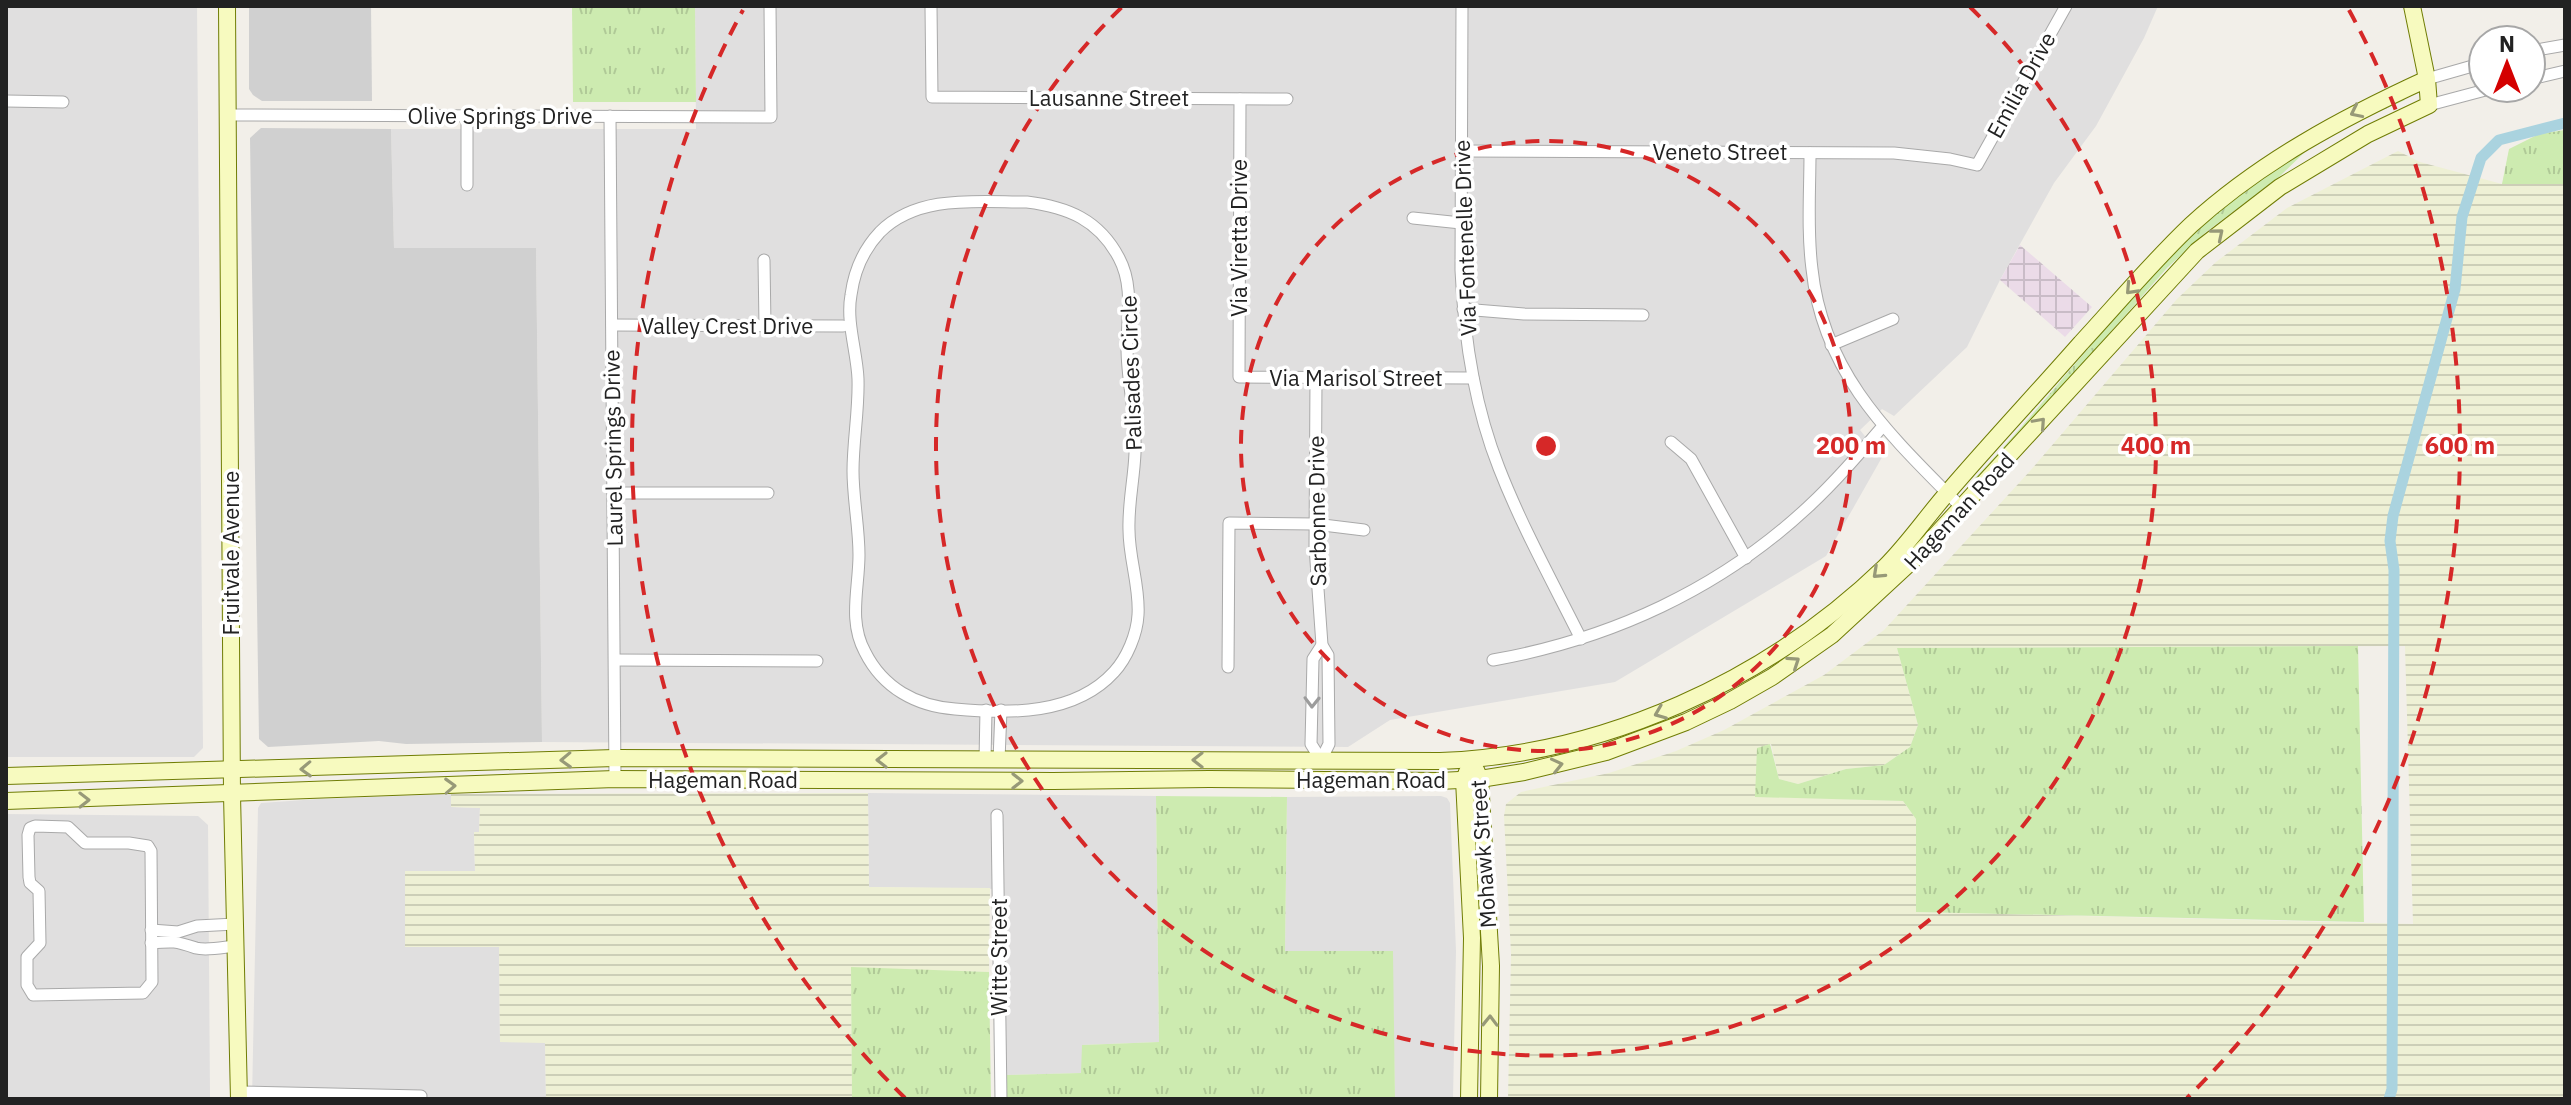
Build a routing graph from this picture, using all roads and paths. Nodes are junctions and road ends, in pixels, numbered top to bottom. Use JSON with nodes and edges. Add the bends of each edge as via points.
{"nodes":[{"id":1,"x":227,"y":6,"type":"edge"},
{"id":2,"x":770,"y":6,"type":"edge"},
{"id":3,"x":931,"y":6,"type":"edge"},
{"id":4,"x":1462,"y":6,"type":"edge"},
{"id":5,"x":2066,"y":6,"type":"edge"},
{"id":6,"x":2412,"y":6,"type":"edge"},
{"id":7,"x":2467,"y":68,"type":"edge"},
{"id":8,"x":2427,"y":79,"type":"junction"},
{"id":9,"x":2467,"y":95,"type":"edge"},
{"id":10,"x":1240,"y":99,"type":"junction"},
{"id":11,"x":1287,"y":99,"type":"dead end"},
{"id":12,"x":6,"y":101,"type":"edge"},
{"id":13,"x":63,"y":102,"type":"dead end"},
{"id":14,"x":2429,"y":105,"type":"junction"},
{"id":15,"x":228,"y":115,"type":"junction"},
{"id":16,"x":467,"y":116,"type":"junction"},
{"id":17,"x":610,"y":116,"type":"junction"},
{"id":18,"x":1462,"y":151,"type":"junction"},
{"id":19,"x":1810,"y":153,"type":"junction"},
{"id":20,"x":1977,"y":165,"type":"joint"},
{"id":21,"x":467,"y":185,"type":"dead end"},
{"id":22,"x":1413,"y":218,"type":"dead end"},
{"id":23,"x":1461,"y":223,"type":"junction"},
{"id":24,"x":764,"y":260,"type":"dead end"},
{"id":25,"x":1463,"y":309,"type":"junction"},
{"id":26,"x":1643,"y":315,"type":"dead end"},
{"id":27,"x":1893,"y":319,"type":"dead end"},
{"id":28,"x":612,"y":325,"type":"junction"},
{"id":29,"x":765,"y":326,"type":"junction"},
{"id":30,"x":843,"y":326,"type":"dead end"},
{"id":31,"x":1831,"y":345,"type":"junction"},
{"id":32,"x":1239,"y":377,"type":"joint"},
{"id":33,"x":1316,"y":378,"type":"junction"},
{"id":34,"x":1473,"y":378,"type":"junction"},
{"id":35,"x":1883,"y":426,"type":"junction"},
{"id":36,"x":1671,"y":442,"type":"dead end"},
{"id":37,"x":614,"y":493,"type":"junction"},
{"id":38,"x":768,"y":493,"type":"dead end"},
{"id":39,"x":1947,"y":493,"type":"junction"},
{"id":40,"x":1962,"y":508,"type":"junction"},
{"id":41,"x":1315,"y":524,"type":"junction"},
{"id":42,"x":1364,"y":530,"type":"dead end"},
{"id":43,"x":1746,"y":558,"type":"junction"},
{"id":44,"x":1581,"y":639,"type":"junction"},
{"id":45,"x":615,"y":660,"type":"junction"},
{"id":46,"x":1493,"y":660,"type":"dead end"},
{"id":47,"x":817,"y":661,"type":"dead end"},
{"id":48,"x":1228,"y":667,"type":"dead end"},
{"id":49,"x":986,"y":710,"type":"junction"},
{"id":50,"x":1001,"y":710,"type":"junction"},
{"id":51,"x":986,"y":729,"type":"junction"},
{"id":52,"x":1000,"y":729,"type":"junction"},
{"id":53,"x":615,"y":758,"type":"junction"},
{"id":54,"x":992,"y":760,"type":"junction"},
{"id":55,"x":1321,"y":760,"type":"junction"},
{"id":56,"x":1472,"y":760,"type":"junction"},
{"id":57,"x":488,"y":764,"type":"junction"},
{"id":58,"x":232,"y":771,"type":"junction"},
{"id":59,"x":6,"y":776,"type":"edge"},
{"id":60,"x":71,"y":776,"type":"junction"},
{"id":61,"x":615,"y":779,"type":"junction"},
{"id":62,"x":1209,"y":779,"type":"junction"},
{"id":63,"x":890,"y":780,"type":"junction"},
{"id":64,"x":1472,"y":780,"type":"junction"},
{"id":65,"x":6,"y":785,"type":"edge"},
{"id":66,"x":381,"y":788,"type":"junction"},
{"id":67,"x":232,"y":795,"type":"junction"},
{"id":68,"x":6,"y":801,"type":"edge"},
{"id":69,"x":997,"y":815,"type":"dead end"},
{"id":70,"x":235,"y":924,"type":"junction"},
{"id":71,"x":188,"y":929,"type":"junction"},
{"id":72,"x":151,"y":930,"type":"junction"},
{"id":73,"x":151,"y":943,"type":"junction"},
{"id":74,"x":188,"y":943,"type":"junction"},
{"id":75,"x":236,"y":946,"type":"junction"},
{"id":76,"x":239,"y":1096,"type":"edge"},
{"id":77,"x":421,"y":1096,"type":"dead end"},
{"id":78,"x":1001,"y":1099,"type":"edge"},
{"id":79,"x":1469,"y":1099,"type":"edge"},
{"id":80,"x":1489,"y":1099,"type":"edge"}],
"edges":[{"from":1,"to":15,"type":"main road","name":"Fruitvale Avenue"},
{"from":2,"to":17,"type":"street","name":"Olive Springs Drive","via":[[771,117]]},
{"from":3,"to":10,"type":"street","name":"Lausanne Street","via":[[932,97]]},
{"from":4,"to":18,"type":"street","name":"Via Fontenelle Drive"},
{"from":5,"to":20,"type":"street","name":"Emilia Drive"},
{"from":6,"to":8,"type":"main road"},
{"from":7,"to":8,"type":"street","name":"Hageman Road"},
{"from":8,"to":14,"type":"main road"},
{"from":8,"to":39,"type":"main road","name":"Hageman Road","one_way":true,"via":[[2349,115],[2229,192],[2113,307]]},
{"from":9,"to":14,"type":"street","name":"Hageman Road"},
{"from":10,"to":11,"type":"street","name":"Lausanne Street"},
{"from":10,"to":32,"type":"street","name":"Via Viretta Drive"},
{"from":12,"to":13,"type":"street"},
{"from":40,"to":14,"type":"main road","name":"Hageman Road","one_way":true,"via":[[2197,251],[2280,187],[2368,134]]},
{"from":15,"to":16,"type":"street","name":"Olive Springs Drive"},
{"from":15,"to":58,"type":"main road","name":"Fruitvale Avenue"},
{"from":16,"to":17,"type":"street","name":"Olive Springs Drive"},
{"from":16,"to":21,"type":"street"},
{"from":17,"to":28,"type":"street","name":"Laurel Springs Drive"},
{"from":18,"to":19,"type":"street","name":"Veneto Street"},
{"from":18,"to":23,"type":"street","name":"Via Fontenelle Drive"},
{"from":19,"to":20,"type":"street","name":"Veneto Street","via":[[1922,155]]},
{"from":19,"to":31,"type":"street","via":[[1812,270]]},
{"from":22,"to":23,"type":"street"},
{"from":23,"to":25,"type":"street","name":"Via Fontenelle Drive"},
{"from":24,"to":29,"type":"street"},
{"from":25,"to":26,"type":"street"},
{"from":25,"to":34,"type":"street","name":"Via Fontenelle Drive"},
{"from":27,"to":31,"type":"street"},
{"from":28,"to":29,"type":"street","name":"Valley Crest Drive"},
{"from":28,"to":37,"type":"street","name":"Laurel Springs Drive"},
{"from":29,"to":30,"type":"street","name":"Valley Crest Drive"},
{"from":31,"to":35,"type":"street","via":[[1853,387]]},
{"from":32,"to":33,"type":"street","name":"Via Marisol Street"},
{"from":33,"to":34,"type":"street","name":"Via Marisol Street"},
{"from":33,"to":41,"type":"street","name":"Sarbonne Drive"},
{"from":34,"to":44,"type":"street","name":"Via Fontenelle Drive","via":[[1498,467]]},
{"from":35,"to":39,"type":"street"},
{"from":35,"to":43,"type":"street","via":[[1810,505]]},
{"from":36,"to":43,"type":"street","via":[[1691,459]]},
{"from":37,"to":38,"type":"street"},
{"from":37,"to":45,"type":"street","name":"Laurel Springs Drive"},
{"from":39,"to":40,"type":"street"},
{"from":39,"to":56,"type":"main road","name":"Hageman Road","one_way":true,"via":[[1859,591],[1762,661],[1683,703],[1607,732]]},
{"from":64,"to":40,"type":"main road","name":"Hageman Road","one_way":true,"via":[[1606,752],[1730,701],[1841,627]]},
{"from":41,"to":42,"type":"street"},
{"from":41,"to":48,"type":"street","via":[[1229,523]]},
{"from":41,"to":55,"type":"street","name":"Sarbonne Drive","via":[[1322,645],[1313,659],[1311,744]]},
{"from":43,"to":44,"type":"street","via":[[1658,609]]},
{"from":44,"to":46,"type":"street"},
{"from":45,"to":47,"type":"street"},
{"from":45,"to":53,"type":"street","name":"Laurel Springs Drive"},
{"from":49,"to":50,"type":"street","name":"Palisades Circle"},
{"from":49,"to":50,"type":"street","name":"Palisades Circle","via":[[928,706],[901,694],[879,675],[863,650],[855,622],[859,533],[853,456],[858,380],[850,301],[864,252],[901,217],[950,203],[1027,202],[1056,205],[1093,226],[1120,260],[1129,287],[1128,375],[1135,454],[1129,532],[1138,615],[1117,670],[1095,690],[1068,703]]},
{"from":49,"to":51,"type":"street"},
{"from":50,"to":52,"type":"street"},
{"from":51,"to":52,"type":"street"},
{"from":51,"to":54,"type":"street"},
{"from":52,"to":54,"type":"street"},
{"from":54,"to":53,"type":"main road","name":"Hageman Road","one_way":true},
{"from":53,"to":57,"type":"main road","name":"Hageman Road","one_way":true},
{"from":53,"to":61,"type":"street","name":"Laurel Springs Drive"},
{"from":55,"to":54,"type":"main road","name":"Hageman Road","one_way":true},
{"from":54,"to":63,"type":"main road","via":[[979,770],[907,770]]},
{"from":55,"to":56,"type":"main road","name":"Hageman Road"},
{"from":55,"to":62,"type":"main road","via":[[1312,770],[1243,771]]},
{"from":56,"to":64,"type":"main road","name":"Mohawk Street"},
{"from":57,"to":58,"type":"main road","name":"Hageman Road","one_way":true},
{"from":57,"to":66,"type":"main road","via":[[476,770],[420,771]]},
{"from":58,"to":60,"type":"main road","name":"Hageman Road"},
{"from":58,"to":67,"type":"main road","name":"Fruitvale Avenue"},
{"from":59,"to":60,"type":"main road","name":"Hageman Road"},
{"from":60,"to":65,"type":"main road","via":[[36,786]]},
{"from":61,"to":63,"type":"main road","name":"Hageman Road"},
{"from":66,"to":61,"type":"main road","name":"Hageman Road","one_way":true},
{"from":63,"to":62,"type":"main road","name":"Hageman Road","one_way":true},
{"from":62,"to":64,"type":"main road","name":"Hageman Road"},
{"from":64,"to":79,"type":"main road","name":"Mohawk Street"},
{"from":80,"to":64,"type":"main road","name":"Mohawk Street","one_way":true,"via":[[1491,966]]},
{"from":66,"to":67,"type":"main road","name":"Hageman Road"},
{"from":68,"to":67,"type":"main road","name":"Hageman Road","one_way":true},
{"from":67,"to":70,"type":"main road","name":"Fruitvale Avenue"},
{"from":69,"to":78,"type":"street","name":"Witte Street"},
{"from":70,"to":71,"type":"street"},
{"from":70,"to":75,"type":"main road","name":"Fruitvale Avenue"},
{"from":71,"to":72,"type":"street"},
{"from":71,"to":74,"type":"street"},
{"from":72,"to":73,"type":"street"},
{"from":72,"to":73,"type":"street","via":[[148,846],[85,843],[68,827],[30,828],[29,877],[40,897],[40,943],[26,963],[33,995],[143,993],[152,982]]},
{"from":73,"to":74,"type":"street"},
{"from":74,"to":75,"type":"street","via":[[196,948]]},
{"from":75,"to":76,"type":"main road","name":"Fruitvale Avenue"},
{"from":76,"to":77,"type":"street"}]}
